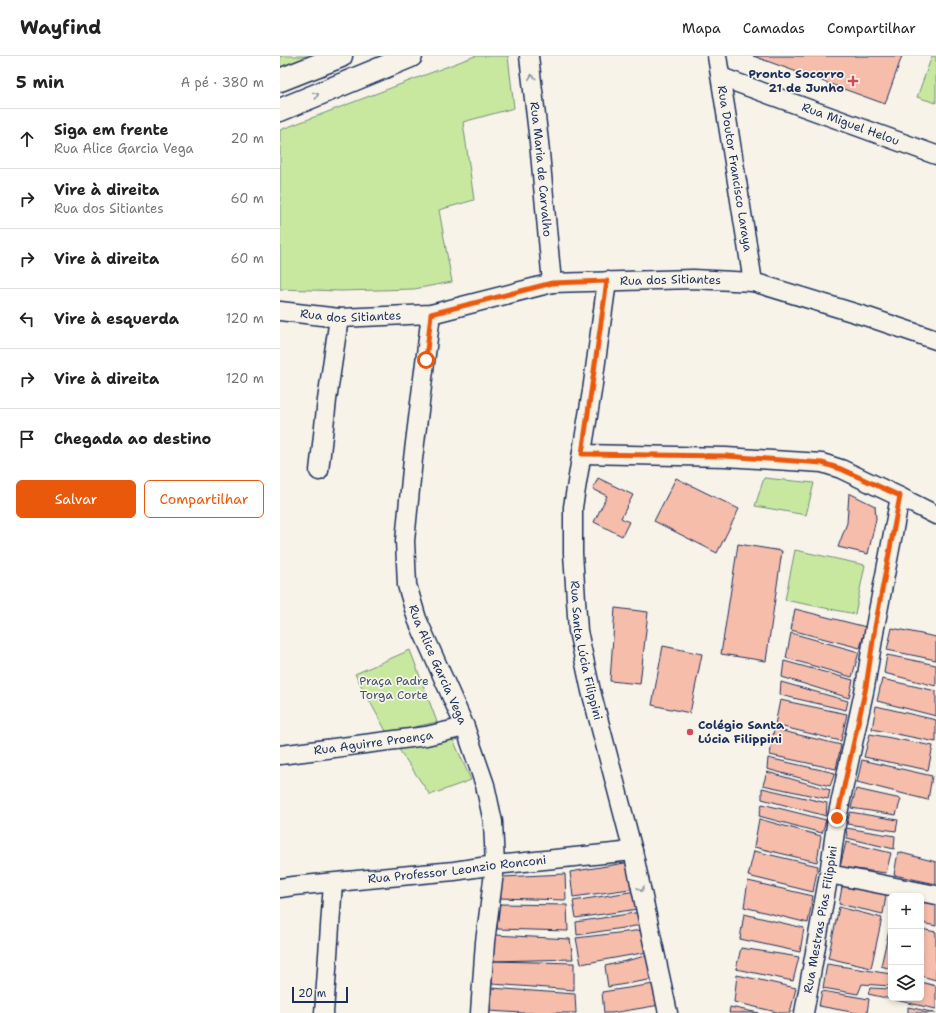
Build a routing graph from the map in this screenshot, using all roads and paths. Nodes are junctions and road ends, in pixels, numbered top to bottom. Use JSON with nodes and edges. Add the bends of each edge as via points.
{"nodes":[{"id":1,"x":342,"y":56,"type":"edge"},
{"id":2,"x":378,"y":56,"type":"edge"},
{"id":3,"x":412,"y":56,"type":"edge"},
{"id":4,"x":529,"y":56,"type":"edge"},
{"id":5,"x":717,"y":56,"type":"edge"},
{"id":6,"x":721,"y":77,"type":"junction"},
{"id":7,"x":280,"y":80,"type":"edge"},
{"id":8,"x":354,"y":80,"type":"junction"},
{"id":9,"x":280,"y":110,"type":"edge"},
{"id":10,"x":936,"y":155,"type":"edge"},
{"id":11,"x":607,"y":281,"type":"junction"},
{"id":12,"x":753,"y":282,"type":"junction"},
{"id":13,"x":552,"y":283,"type":"junction"},
{"id":14,"x":280,"y":311,"type":"edge"},
{"id":15,"x":431,"y":314,"type":"junction"},
{"id":16,"x":339,"y":318,"type":"junction"},
{"id":17,"x":936,"y":340,"type":"edge"},
{"id":18,"x":582,"y":454,"type":"junction"},
{"id":19,"x":319,"y":470,"type":"dead end"},
{"id":20,"x":900,"y":496,"type":"junction"},
{"id":21,"x":936,"y":515,"type":"edge"},
{"id":22,"x":465,"y":727,"type":"junction"},
{"id":23,"x":280,"y":755,"type":"edge"},
{"id":24,"x":633,"y":851,"type":"junction"},
{"id":25,"x":495,"y":865,"type":"junction"},
{"id":26,"x":829,"y":874,"type":"junction"},
{"id":27,"x":333,"y":883,"type":"junction"},
{"id":28,"x":280,"y":888,"type":"edge"},
{"id":29,"x":936,"y":895,"type":"edge"},
{"id":30,"x":324,"y":1013,"type":"edge"},
{"id":31,"x":480,"y":1013,"type":"edge"},
{"id":32,"x":668,"y":1013,"type":"edge"},
{"id":33,"x":804,"y":1013,"type":"edge"}],
"edges":[{"from":1,"to":7,"type":"main road"},
{"from":2,"to":8,"type":"main road","via":[[371,59]]},
{"from":3,"to":8,"type":"main road"},
{"from":13,"to":4,"type":"street","name":"Rua Maria de Carvalho","one_way":true},
{"from":5,"to":6,"type":"street","name":"Rua Doutor Francisco Laraya"},
{"from":6,"to":10,"type":"street","name":"Rua Miguel Helou"},
{"from":6,"to":12,"type":"street","name":"Rua Doutor Francisco Laraya"},
{"from":9,"to":8,"type":"main road","one_way":true},
{"from":11,"to":12,"type":"street","name":"Rua dos Sitiantes","via":[[693,279]]},
{"from":11,"to":13,"type":"street","name":"Rua dos Sitiantes"},
{"from":11,"to":18,"type":"street","name":"Rua Santa Lúcia Filippini"},
{"from":12,"to":17,"type":"street","name":"Rua dos Sitiantes"},
{"from":13,"to":15,"type":"street","name":"Rua dos Sitiantes"},
{"from":14,"to":16,"type":"street","name":"Rua dos Sitiantes"},
{"from":15,"to":16,"type":"street","name":"Rua dos Sitiantes"},
{"from":15,"to":22,"type":"street","name":"Rua Alice Garcia Vega","via":[[405,541],[407,585],[417,619]]},
{"from":16,"to":19,"type":"street"},
{"from":18,"to":20,"type":"street","via":[[726,456],[822,463]]},
{"from":18,"to":24,"type":"street","name":"Rua Santa Lúcia Filippini","via":[[574,507],[573,553],[578,631]]},
{"from":20,"to":21,"type":"street"},
{"from":20,"to":26,"type":"street","name":"Rua Mestras Pias Filippini","via":[[866,687],[837,818]]},
{"from":22,"to":23,"type":"street","name":"Rua Aguirre Proença","via":[[426,736]]},
{"from":22,"to":25,"type":"street","name":"Rua Alice Garcia Vega","via":[[485,785],[493,822]]},
{"from":24,"to":25,"type":"street","name":"Rua Professor Leonzio Ronconi"},
{"from":24,"to":32,"type":"street","name":"Rua Santa Lúcia Filippini","one_way":true},
{"from":25,"to":27,"type":"street","name":"Rua Professor Leonzio Ronconi"},
{"from":25,"to":31,"type":"street","name":"Rua Alice Garcia Vega","via":[[485,942]]},
{"from":26,"to":29,"type":"street"},
{"from":26,"to":33,"type":"street","name":"Rua Mestras Pias Filippini"},
{"from":27,"to":28,"type":"street","name":"Rua Professor Leonzio Ronconi"},
{"from":27,"to":30,"type":"street"}]}
